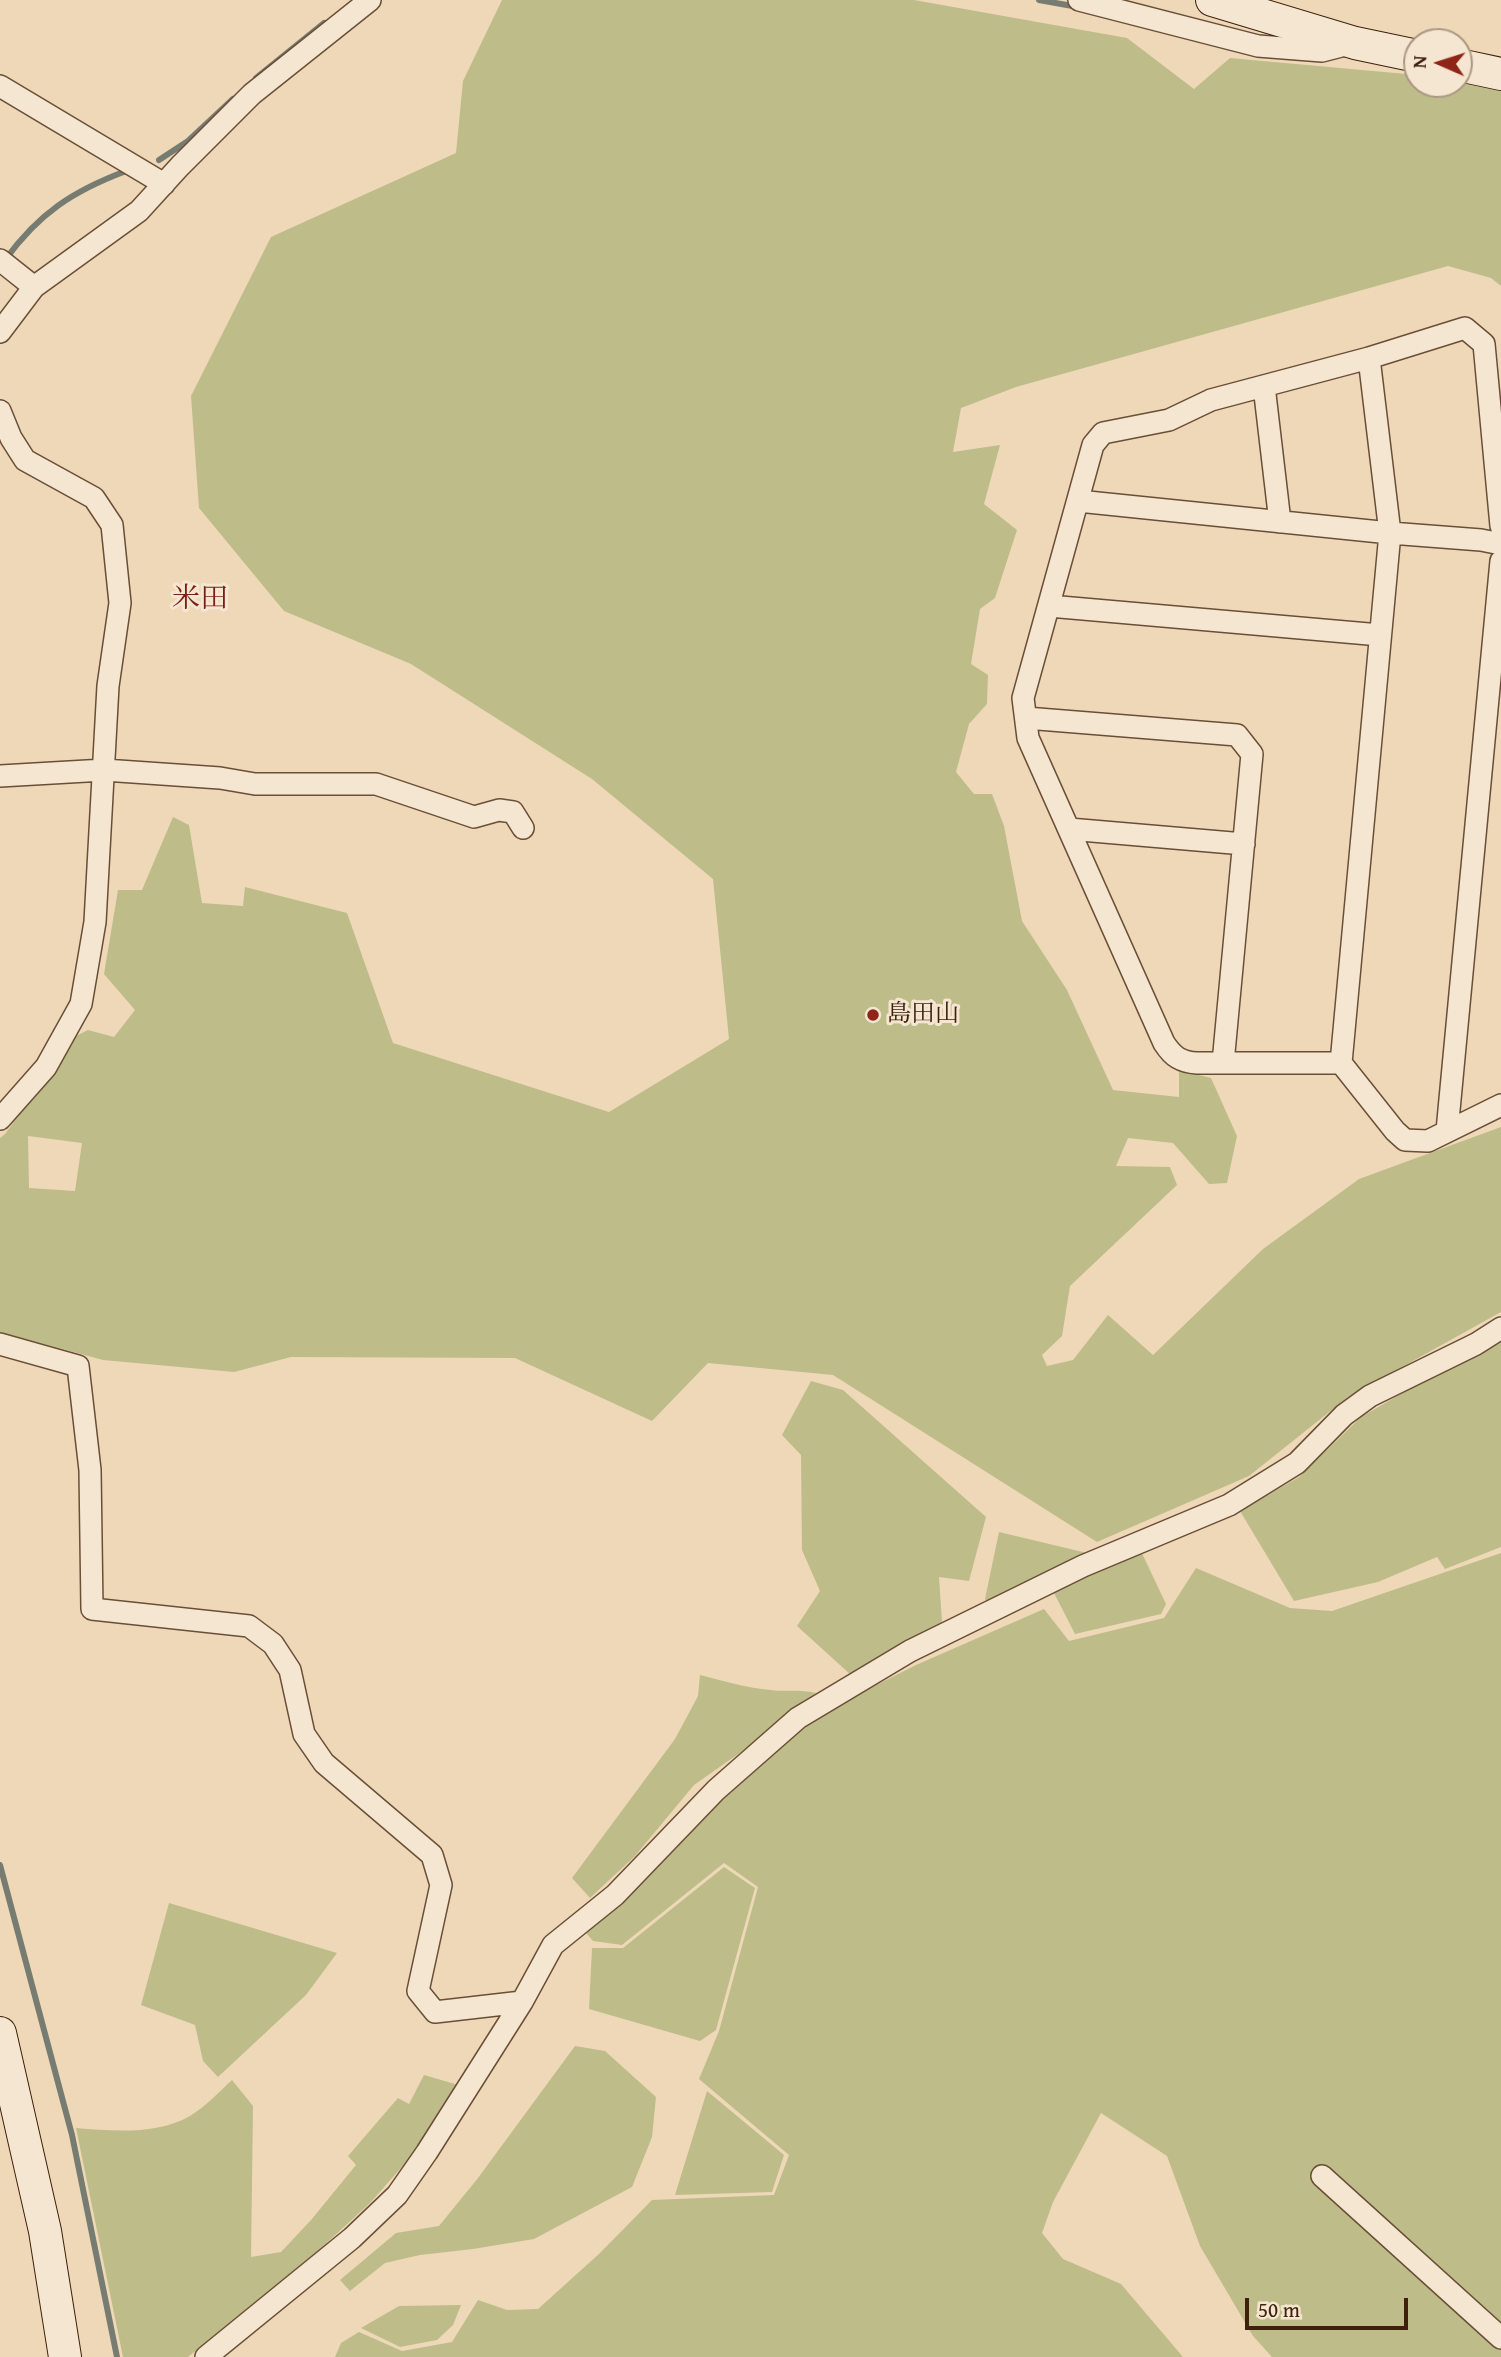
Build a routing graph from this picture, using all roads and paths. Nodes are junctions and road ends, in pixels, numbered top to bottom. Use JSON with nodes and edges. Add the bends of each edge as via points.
{"nodes":[{"id":1,"x":370,"y":0,"type":"edge"},
{"id":2,"x":1079,"y":0,"type":"edge"},
{"id":3,"x":1212,"y":0,"type":"edge"},
{"id":4,"x":1354,"y":43,"type":"junction"},
{"id":5,"x":1403,"y":53,"type":"edge"},
{"id":6,"x":1473,"y":68,"type":"edge"},
{"id":7,"x":1501,"y":74,"type":"edge"},
{"id":8,"x":0,"y":86,"type":"edge"},
{"id":9,"x":164,"y":184,"type":"junction"},
{"id":10,"x":3,"y":261,"type":"edge"},
{"id":11,"x":34,"y":288,"type":"junction"},
{"id":12,"x":0,"y":332,"type":"edge"},
{"id":13,"x":1368,"y":358,"type":"junction"},
{"id":14,"x":1264,"y":386,"type":"junction"},
{"id":15,"x":0,"y":411,"type":"edge"},
{"id":16,"x":1078,"y":501,"type":"junction"},
{"id":17,"x":1280,"y":522,"type":"junction"},
{"id":18,"x":1501,"y":526,"type":"edge"},
{"id":19,"x":1390,"y":533,"type":"junction"},
{"id":20,"x":1501,"y":544,"type":"edge"},
{"id":21,"x":1501,"y":561,"type":"edge"},
{"id":22,"x":1049,"y":606,"type":"junction"},
{"id":23,"x":1380,"y":635,"type":"junction"},
{"id":24,"x":1026,"y":718,"type":"junction"},
{"id":25,"x":104,"y":770,"type":"junction"},
{"id":26,"x":0,"y":776,"type":"edge"},
{"id":27,"x":523,"y":828,"type":"dead end"},
{"id":28,"x":1069,"y":830,"type":"junction"},
{"id":29,"x":1244,"y":844,"type":"junction"},
{"id":30,"x":1223,"y":1063,"type":"junction"},
{"id":31,"x":1341,"y":1063,"type":"junction"},
{"id":32,"x":1501,"y":1105,"type":"edge"},
{"id":33,"x":0,"y":1119,"type":"edge"},
{"id":34,"x":1447,"y":1131,"type":"junction"},
{"id":35,"x":1501,"y":1328,"type":"edge"},
{"id":36,"x":0,"y":1344,"type":"edge"},
{"id":37,"x":522,"y":2001,"type":"junction"},
{"id":38,"x":0,"y":2033,"type":"edge"},
{"id":39,"x":1322,"y":2176,"type":"dead end"},
{"id":40,"x":1501,"y":2338,"type":"edge"},
{"id":41,"x":65,"y":2357,"type":"edge"},
{"id":42,"x":206,"y":2357,"type":"edge"}],
"edges":[{"from":1,"to":9,"type":"street","via":[[252,94]]},
{"from":2,"to":4,"type":"street","via":[[1258,46],[1322,51]]},
{"from":3,"to":4,"type":"street"},
{"from":4,"to":5,"type":"street"},
{"from":6,"to":7,"type":"street"},
{"from":8,"to":9,"type":"street"},
{"from":9,"to":11,"type":"street","via":[[139,211]]},
{"from":10,"to":11,"type":"street"},
{"from":11,"to":12,"type":"street"},
{"from":13,"to":14,"type":"street"},
{"from":13,"to":18,"type":"street","via":[[1465,328],[1484,344]]},
{"from":13,"to":19,"type":"street"},
{"from":14,"to":16,"type":"street","via":[[1211,400],[1169,420],[1103,433],[1093,445]]},
{"from":14,"to":17,"type":"street"},
{"from":15,"to":25,"type":"street","via":[[25,460],[94,498],[112,525],[120,603],[108,685]]},
{"from":16,"to":17,"type":"street"},
{"from":16,"to":22,"type":"street"},
{"from":17,"to":19,"type":"street"},
{"from":19,"to":20,"type":"street"},
{"from":19,"to":23,"type":"street"},
{"from":21,"to":34,"type":"street"},
{"from":22,"to":23,"type":"street"},
{"from":22,"to":24,"type":"street","via":[[1023,698]]},
{"from":23,"to":31,"type":"street"},
{"from":24,"to":28,"type":"street","via":[[1028,738]]},
{"from":24,"to":29,"type":"street","via":[[1237,735],[1252,754]]},
{"from":25,"to":26,"type":"street"},
{"from":25,"to":27,"type":"street","via":[[255,784],[376,784],[474,817],[499,810],[513,812]]},
{"from":25,"to":33,"type":"street","via":[[95,922],[81,1004],[46,1068]]},
{"from":28,"to":29,"type":"street"},
{"from":28,"to":30,"type":"street","via":[[1164,1043],[1172,1055],[1185,1062]]},
{"from":29,"to":30,"type":"street"},
{"from":30,"to":31,"type":"street"},
{"from":31,"to":34,"type":"street","via":[[1405,1140],[1428,1140]]},
{"from":32,"to":34,"type":"street"},
{"from":35,"to":37,"type":"street","via":[[1370,1396],[1344,1415],[1297,1463],[1228,1505],[1083,1566],[910,1651],[798,1718],[716,1790],[615,1895],[553,1945]]},
{"from":36,"to":37,"type":"street","via":[[78,1366],[90,1470],[92,1609],[249,1626],[273,1644],[290,1670],[304,1734],[324,1763],[432,1855],[441,1885],[418,1991],[435,2012]]},
{"from":37,"to":42,"type":"street","via":[[397,2195],[352,2238]]},
{"from":38,"to":41,"type":"street","via":[[45,2231]]},
{"from":39,"to":40,"type":"street"}]}
